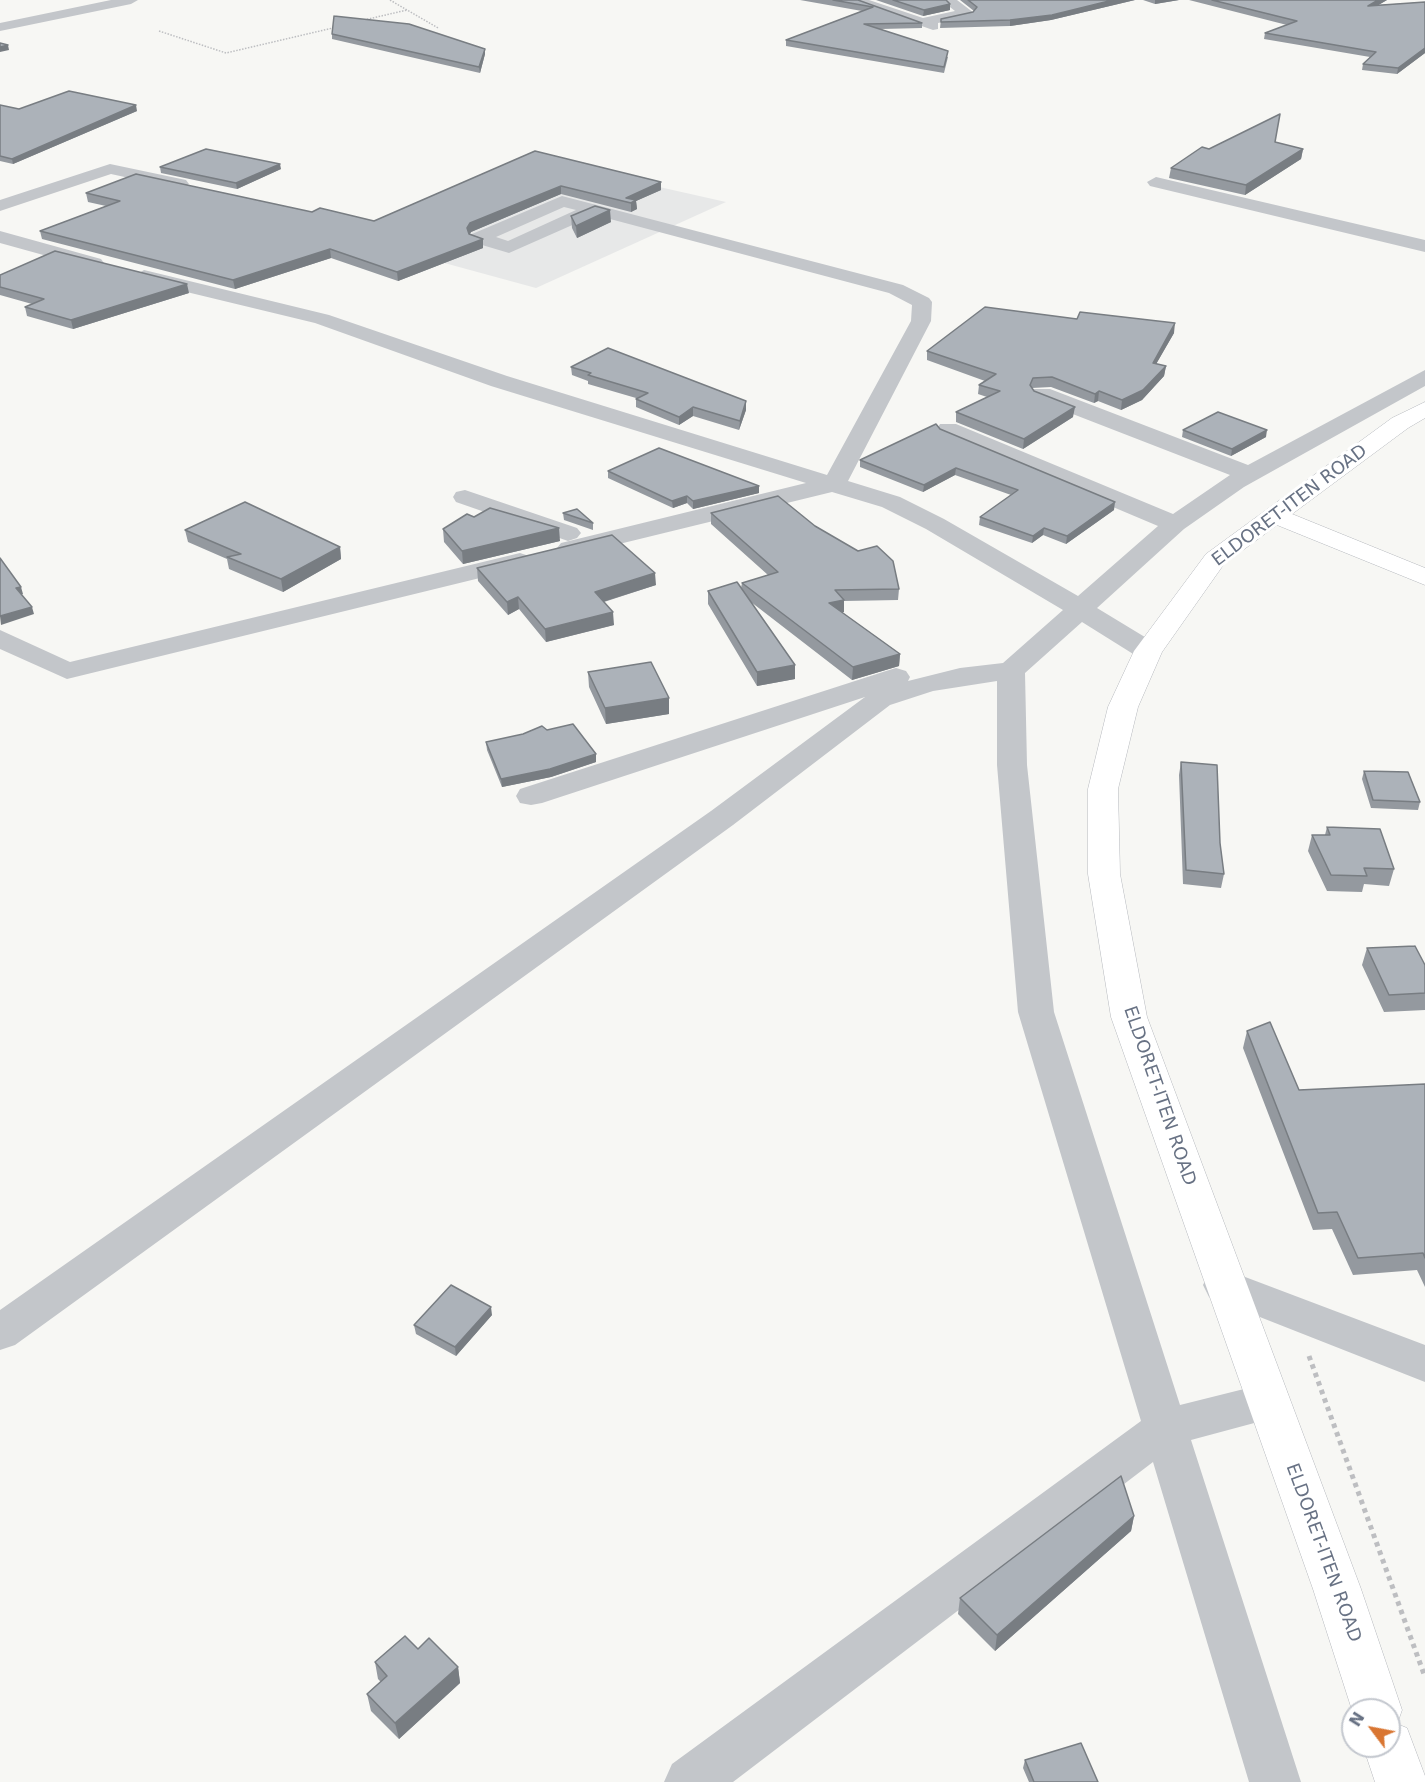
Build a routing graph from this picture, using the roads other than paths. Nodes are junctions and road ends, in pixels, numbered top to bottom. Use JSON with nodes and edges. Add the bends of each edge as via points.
{"nodes":[{"id":1,"x":131,"y":0,"type":"edge"},
{"id":2,"x":855,"y":0,"type":"edge"},
{"id":3,"x":948,"y":0,"type":"edge"},
{"id":4,"x":0,"y":27,"type":"edge"},
{"id":5,"x":1156,"y":182,"type":"dead end"},
{"id":6,"x":201,"y":188,"type":"edge"},
{"id":7,"x":624,"y":199,"type":"edge"},
{"id":8,"x":597,"y":204,"type":"junction"},
{"id":9,"x":0,"y":206,"type":"edge"},
{"id":10,"x":0,"y":237,"type":"edge"},
{"id":11,"x":1425,"y":246,"type":"edge"},
{"id":12,"x":1425,"y":378,"type":"edge"},
{"id":13,"x":1042,"y":394,"type":"edge"},
{"id":14,"x":1425,"y":409,"type":"edge"},
{"id":15,"x":948,"y":429,"type":"dead end"},
{"id":16,"x":1250,"y":474,"type":"junction"},
{"id":17,"x":834,"y":484,"type":"junction"},
{"id":18,"x":465,"y":497,"type":"dead end"},
{"id":19,"x":1276,"y":516,"type":"junction"},
{"id":20,"x":1174,"y":524,"type":"junction"},
{"id":21,"x":596,"y":542,"type":"junction"},
{"id":22,"x":1425,"y":577,"type":"edge"},
{"id":23,"x":1080,"y":611,"type":"junction"},
{"id":24,"x":0,"y":638,"type":"edge"},
{"id":25,"x":1148,"y":651,"type":"junction"},
{"id":26,"x":1011,"y":671,"type":"junction"},
{"id":27,"x":926,"y":684,"type":"junction"},
{"id":28,"x":531,"y":796,"type":"dead end"},
{"id":29,"x":1224,"y":1285,"type":"junction"},
{"id":30,"x":0,"y":1333,"type":"edge"},
{"id":31,"x":1425,"y":1364,"type":"edge"},
{"id":32,"x":1268,"y":1402,"type":"junction"},
{"id":33,"x":1165,"y":1428,"type":"junction"},
{"id":34,"x":1373,"y":1698,"type":"edge"},
{"id":35,"x":1393,"y":1758,"type":"edge"},
{"id":36,"x":690,"y":1782,"type":"edge"},
{"id":37,"x":1275,"y":1782,"type":"edge"},
{"id":38,"x":1401,"y":1782,"type":"edge"}],
"edges":[{"from":1,"to":4,"type":"street"},
{"from":2,"to":3,"type":"street","via":[[928,24],[967,13]]},
{"from":5,"to":11,"type":"street"},
{"from":6,"to":9,"type":"street","via":[[110,169]]},
{"from":7,"to":8,"type":"street","via":[[621,204]]},
{"from":8,"to":8,"type":"street","via":[[562,201],[479,238],[509,247]]},
{"from":8,"to":17,"type":"street","via":[[666,228],[896,289],[922,302],[921,321]]},
{"from":10,"to":17,"type":"street","via":[[322,319],[499,381]]},
{"from":12,"to":16,"type":"street"},
{"from":13,"to":16,"type":"street"},
{"from":14,"to":19,"type":"main road","name":"ELDORET-ITEN ROAD","via":[[1400,423]]},
{"from":15,"to":20,"type":"street"},
{"from":16,"to":20,"type":"street"},
{"from":17,"to":21,"type":"street"},
{"from":17,"to":23,"type":"street","via":[[891,502],[935,524]]},
{"from":18,"to":21,"type":"street"},
{"from":19,"to":22,"type":"main road"},
{"from":19,"to":25,"type":"main road","name":"ELDORET-ITEN ROAD","via":[[1215,559]]},
{"from":20,"to":23,"type":"street"},
{"from":21,"to":24,"type":"street","via":[[67,671]]},
{"from":23,"to":25,"type":"street"},
{"from":23,"to":26,"type":"street"},
{"from":25,"to":29,"type":"main road","name":"ELDORET-ITEN ROAD","via":[[1123,706],[1103,789],[1104,874],[1129,1017]]},
{"from":26,"to":27,"type":"street"},
{"from":26,"to":33,"type":"street","via":[[1012,765],[1036,1012]]},
{"from":27,"to":28,"type":"street","via":[[897,676]]},
{"from":27,"to":30,"type":"street","via":[[880,699],[722,818]]},
{"from":29,"to":31,"type":"street"},
{"from":29,"to":32,"type":"main road","name":"ELDORET-ITEN ROAD"},
{"from":32,"to":33,"type":"street"},
{"from":32,"to":34,"type":"main road","name":"ELDORET-ITEN ROAD"},
{"from":33,"to":36,"type":"street"},
{"from":33,"to":37,"type":"street"},
{"from":35,"to":38,"type":"main road"}]}
